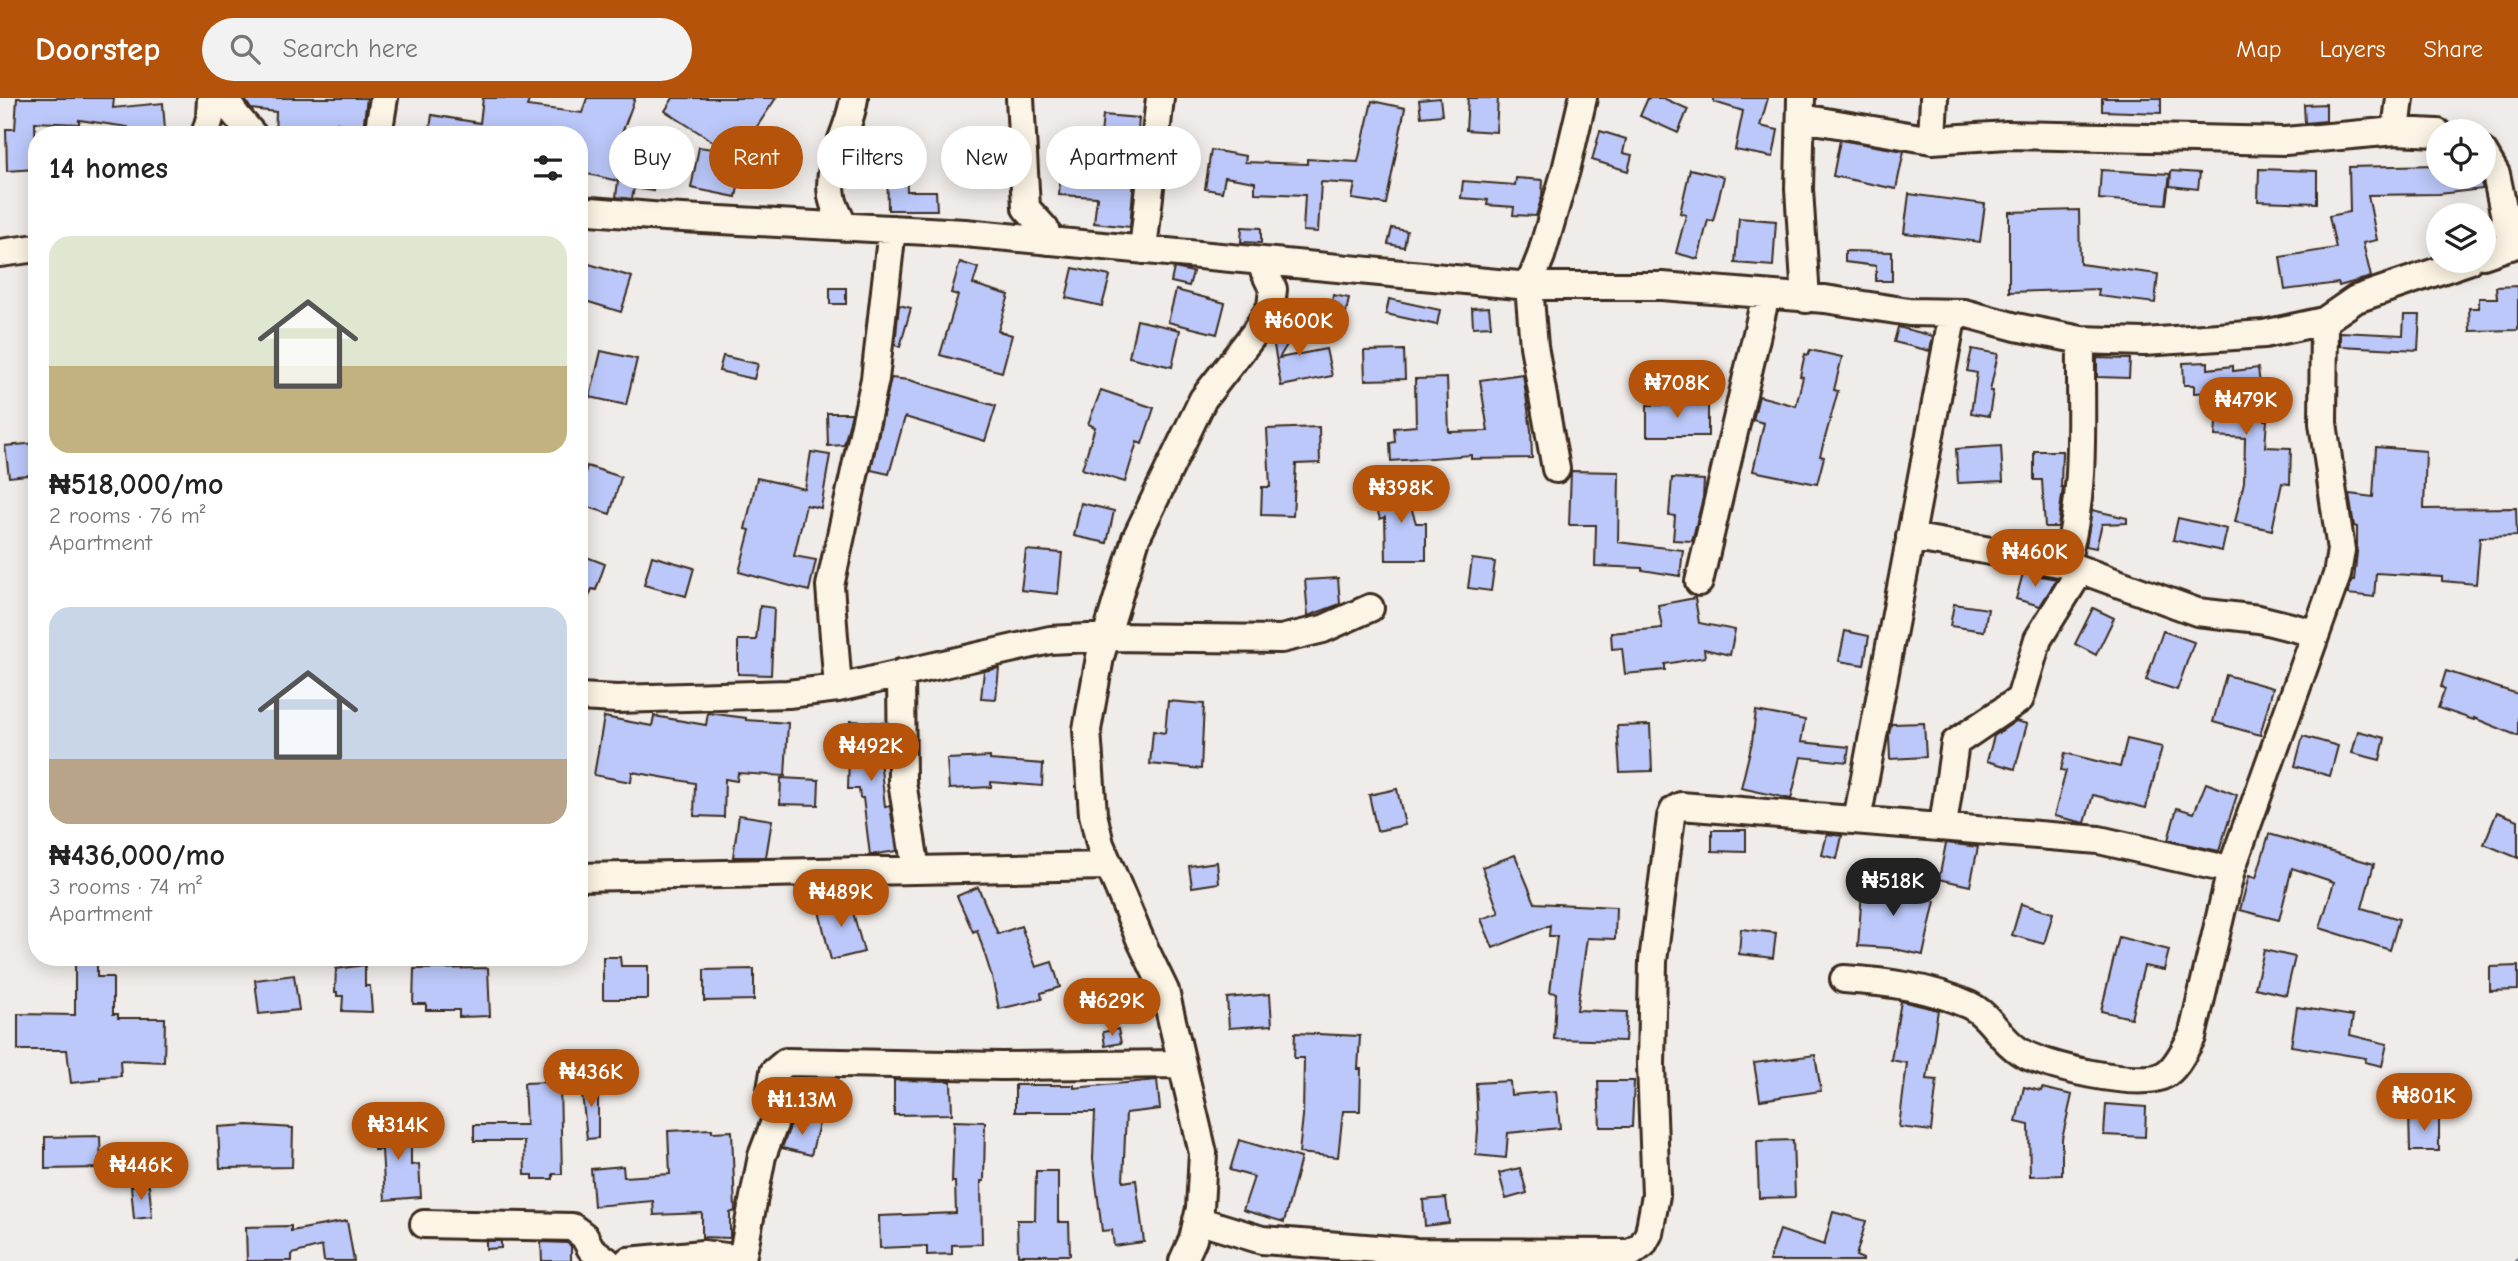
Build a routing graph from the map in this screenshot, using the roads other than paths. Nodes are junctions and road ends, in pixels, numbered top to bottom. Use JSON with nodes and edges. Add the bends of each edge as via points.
{"nodes":[{"id":1,"x":211,"y":98,"type":"edge"},
{"id":2,"x":226,"y":98,"type":"edge"},
{"id":3,"x":384,"y":98,"type":"edge"},
{"id":4,"x":854,"y":98,"type":"edge"},
{"id":5,"x":1020,"y":98,"type":"edge"},
{"id":6,"x":1160,"y":98,"type":"edge"},
{"id":7,"x":1583,"y":98,"type":"edge"},
{"id":8,"x":1934,"y":98,"type":"edge"},
{"id":9,"x":2400,"y":98,"type":"edge"},
{"id":10,"x":1801,"y":108,"type":"edge"},
{"id":11,"x":206,"y":126,"type":"edge"},
{"id":12,"x":245,"y":126,"type":"edge"},
{"id":13,"x":379,"y":126,"type":"edge"},
{"id":14,"x":2396,"y":131,"type":"junction"},
{"id":15,"x":2426,"y":132,"type":"edge"},
{"id":16,"x":1932,"y":140,"type":"junction"},
{"id":17,"x":2496,"y":174,"type":"edge"},
{"id":18,"x":588,"y":211,"type":"edge"},
{"id":19,"x":844,"y":227,"type":"junction"},
{"id":20,"x":892,"y":229,"type":"junction"},
{"id":21,"x":1048,"y":241,"type":"junction"},
{"id":22,"x":2515,"y":244,"type":"edge"},
{"id":23,"x":28,"y":249,"type":"edge"},
{"id":24,"x":1143,"y":250,"type":"junction"},
{"id":25,"x":2496,"y":251,"type":"edge"},
{"id":26,"x":0,"y":253,"type":"edge"},
{"id":27,"x":1260,"y":262,"type":"junction"},
{"id":28,"x":1297,"y":263,"type":"junction"},
{"id":29,"x":2433,"y":273,"type":"edge"},
{"id":30,"x":1529,"y":286,"type":"junction"},
{"id":31,"x":1273,"y":289,"type":"junction"},
{"id":32,"x":1766,"y":295,"type":"junction"},
{"id":33,"x":1806,"y":299,"type":"junction"},
{"id":34,"x":1953,"y":313,"type":"junction"},
{"id":35,"x":2323,"y":321,"type":"junction"},
{"id":36,"x":2081,"y":340,"type":"junction"},
{"id":37,"x":1556,"y":469,"type":"dead end"},
{"id":38,"x":1910,"y":537,"type":"junction"},
{"id":39,"x":2072,"y":567,"type":"junction"},
{"id":40,"x":1699,"y":582,"type":"dead end"},
{"id":41,"x":1370,"y":608,"type":"dead end"},
{"id":42,"x":2315,"y":633,"type":"junction"},
{"id":43,"x":1107,"y":637,"type":"junction"},
{"id":44,"x":901,"y":673,"type":"junction"},
{"id":45,"x":838,"y":688,"type":"junction"},
{"id":46,"x":588,"y":697,"type":"edge"},
{"id":47,"x":1857,"y":820,"type":"junction"},
{"id":48,"x":1943,"y":826,"type":"junction"},
{"id":49,"x":1109,"y":866,"type":"junction"},
{"id":50,"x":916,"y":870,"type":"junction"},
{"id":51,"x":2231,"y":870,"type":"junction"},
{"id":52,"x":588,"y":877,"type":"edge"},
{"id":53,"x":1844,"y":979,"type":"dead end"},
{"id":54,"x":1181,"y":1063,"type":"junction"},
{"id":55,"x":1197,"y":1220,"type":"junction"},
{"id":56,"x":424,"y":1224,"type":"dead end"},
{"id":57,"x":753,"y":1260,"type":"edge"},
{"id":58,"x":607,"y":1261,"type":"edge"},
{"id":59,"x":628,"y":1261,"type":"edge"},
{"id":60,"x":1183,"y":1261,"type":"edge"}],
"edges":[{"from":1,"to":11,"type":"street"},
{"from":2,"to":12,"type":"street"},
{"from":3,"to":13,"type":"street"},
{"from":4,"to":19,"type":"street","via":[[831,173],[832,197]]},
{"from":5,"to":21,"type":"street","via":[[1026,208],[1045,229]]},
{"from":6,"to":24,"type":"street"},
{"from":7,"to":30,"type":"street","via":[[1566,170]]},
{"from":8,"to":16,"type":"street"},
{"from":9,"to":14,"type":"street"},
{"from":10,"to":16,"type":"street"},
{"from":10,"to":33,"type":"street","via":[[1799,189]]},
{"from":14,"to":15,"type":"street"},
{"from":14,"to":16,"type":"street","via":[[2285,141],[2007,135]]},
{"from":17,"to":22,"type":"street"},
{"from":18,"to":19,"type":"street"},
{"from":19,"to":20,"type":"street"},
{"from":20,"to":21,"type":"street"},
{"from":20,"to":45,"type":"street","via":[[875,379],[830,586]]},
{"from":21,"to":24,"type":"street"},
{"from":22,"to":25,"type":"street"},
{"from":23,"to":26,"type":"street"},
{"from":24,"to":27,"type":"street"},
{"from":27,"to":28,"type":"street"},
{"from":27,"to":31,"type":"street"},
{"from":28,"to":30,"type":"street"},
{"from":28,"to":31,"type":"street"},
{"from":29,"to":35,"type":"street","via":[[2356,299]]},
{"from":30,"to":32,"type":"street","via":[[1661,286]]},
{"from":30,"to":37,"type":"street","via":[[1534,346]]},
{"from":31,"to":43,"type":"street","via":[[1271,307],[1203,399],[1171,464],[1136,538]]},
{"from":32,"to":33,"type":"street"},
{"from":32,"to":40,"type":"street"},
{"from":33,"to":34,"type":"street"},
{"from":34,"to":36,"type":"street"},
{"from":34,"to":38,"type":"street"},
{"from":35,"to":36,"type":"street","via":[[2264,334],[2192,340]]},
{"from":35,"to":42,"type":"street","via":[[2323,424],[2341,550],[2337,575]]},
{"from":36,"to":39,"type":"street","via":[[2078,506]]},
{"from":38,"to":39,"type":"street"},
{"from":38,"to":47,"type":"street"},
{"from":39,"to":42,"type":"street","via":[[2197,612],[2259,619]]},
{"from":39,"to":48,"type":"street","via":[[2077,576],[2038,639],[2020,699],[1955,743]]},
{"from":41,"to":43,"type":"street","via":[[1323,629],[1281,639]]},
{"from":42,"to":51,"type":"street"},
{"from":43,"to":44,"type":"street","via":[[1050,640]]},
{"from":43,"to":49,"type":"street","via":[[1087,730],[1093,814]]},
{"from":44,"to":45,"type":"street"},
{"from":44,"to":50,"type":"street","via":[[902,782]]},
{"from":45,"to":46,"type":"street","via":[[775,694]]},
{"from":47,"to":48,"type":"street"},
{"from":47,"to":55,"type":"street","via":[[1681,806],[1674,810],[1653,961],[1656,1195],[1648,1233],[1631,1253],[1417,1252],[1262,1240]]},
{"from":48,"to":51,"type":"street","via":[[2099,840]]},
{"from":49,"to":50,"type":"street"},
{"from":49,"to":54,"type":"street","via":[[1165,991]]},
{"from":50,"to":52,"type":"street"},
{"from":51,"to":53,"type":"street","via":[[2192,1037],[2163,1076],[2127,1080],[2087,1074],[2021,1054],[2000,1037],[1986,1016],[1970,1006],[1892,983]]},
{"from":54,"to":55,"type":"street","via":[[1203,1153]]},
{"from":54,"to":57,"type":"street","via":[[786,1062],[774,1072],[771,1090],[776,1119],[762,1156]]},
{"from":55,"to":60,"type":"street"},
{"from":56,"to":58,"type":"street","via":[[572,1227]]},
{"from":57,"to":59,"type":"street","via":[[703,1254]]}]}
